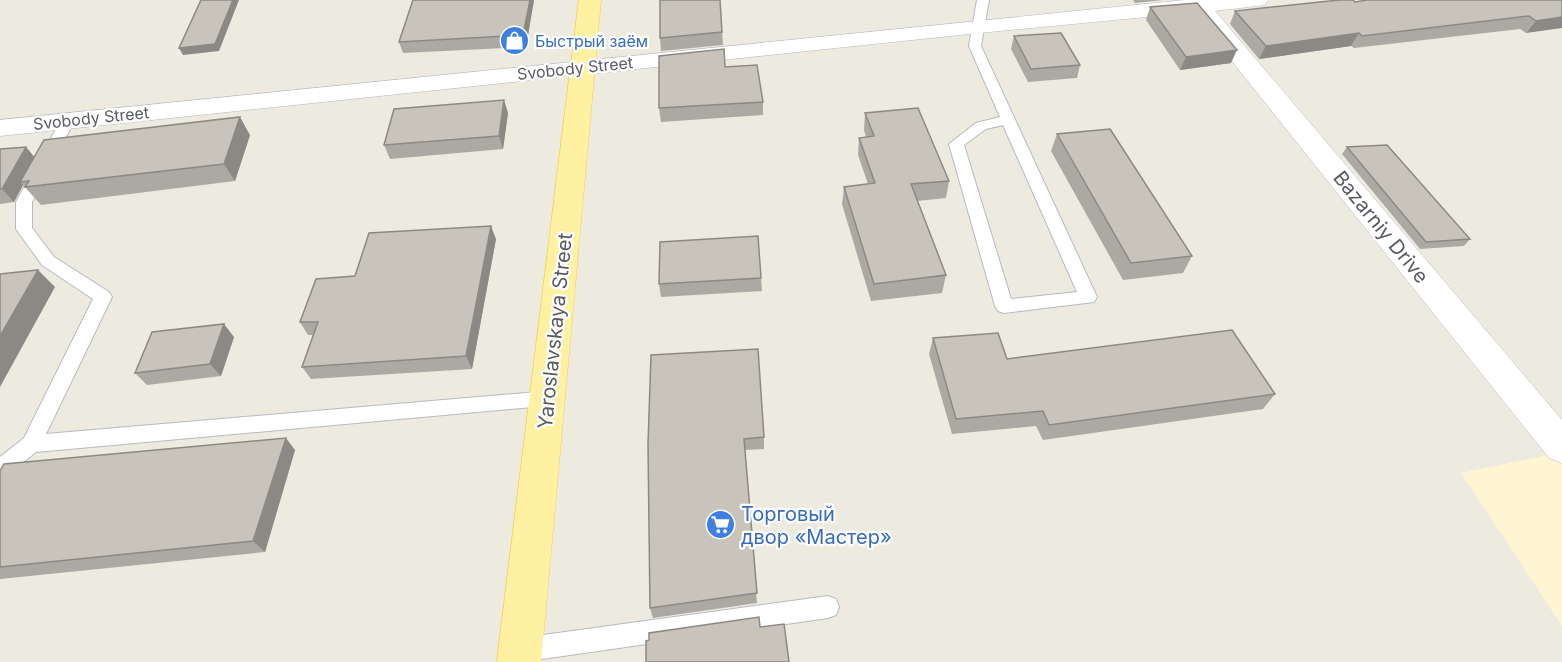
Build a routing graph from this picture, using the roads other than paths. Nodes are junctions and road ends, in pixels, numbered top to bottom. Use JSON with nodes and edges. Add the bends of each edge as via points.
{"nodes":[{"id":1,"x":590,"y":0,"type":"edge"},
{"id":2,"x":983,"y":0,"type":"edge"},
{"id":3,"x":1257,"y":0,"type":"edge"},
{"id":4,"x":1197,"y":3,"type":"edge"},
{"id":5,"x":979,"y":26,"type":"junction"},
{"id":6,"x":582,"y":67,"type":"junction"},
{"id":7,"x":68,"y":120,"type":"junction"},
{"id":8,"x":1006,"y":120,"type":"junction"},
{"id":9,"x":0,"y":128,"type":"edge"},
{"id":10,"x":548,"y":399,"type":"junction"},
{"id":11,"x":31,"y":444,"type":"junction"},
{"id":12,"x":1562,"y":447,"type":"edge"},
{"id":13,"x":0,"y":469,"type":"edge"},
{"id":14,"x":828,"y":608,"type":"dead end"},
{"id":15,"x":520,"y":656,"type":"edge"}],
"edges":[{"from":1,"to":6,"type":"main road","name":"Yaroslavskaya Street"},
{"from":2,"to":5,"type":"lane"},
{"from":3,"to":4,"type":"street","name":"Svobody Street"},
{"from":4,"to":5,"type":"street","name":"Svobody Street"},
{"from":4,"to":12,"type":"street","name":"Bazarniy Drive"},
{"from":5,"to":6,"type":"street","name":"Svobody Street"},
{"from":5,"to":8,"type":"lane","via":[[975,46]]},
{"from":6,"to":7,"type":"street","name":"Svobody Street"},
{"from":6,"to":10,"type":"main road","name":"Yaroslavskaya Street"},
{"from":7,"to":9,"type":"street","name":"Svobody Street"},
{"from":7,"to":11,"type":"lane","via":[[24,202],[24,229],[48,261],[103,297]]},
{"from":8,"to":8,"type":"lane","via":[[981,126],[956,144],[1004,306],[1088,297]]},
{"from":10,"to":11,"type":"lane"},
{"from":10,"to":15,"type":"main road","name":"Yaroslavskaya Street"},
{"from":11,"to":13,"type":"lane"},
{"from":14,"to":15,"type":"lane"}]}
